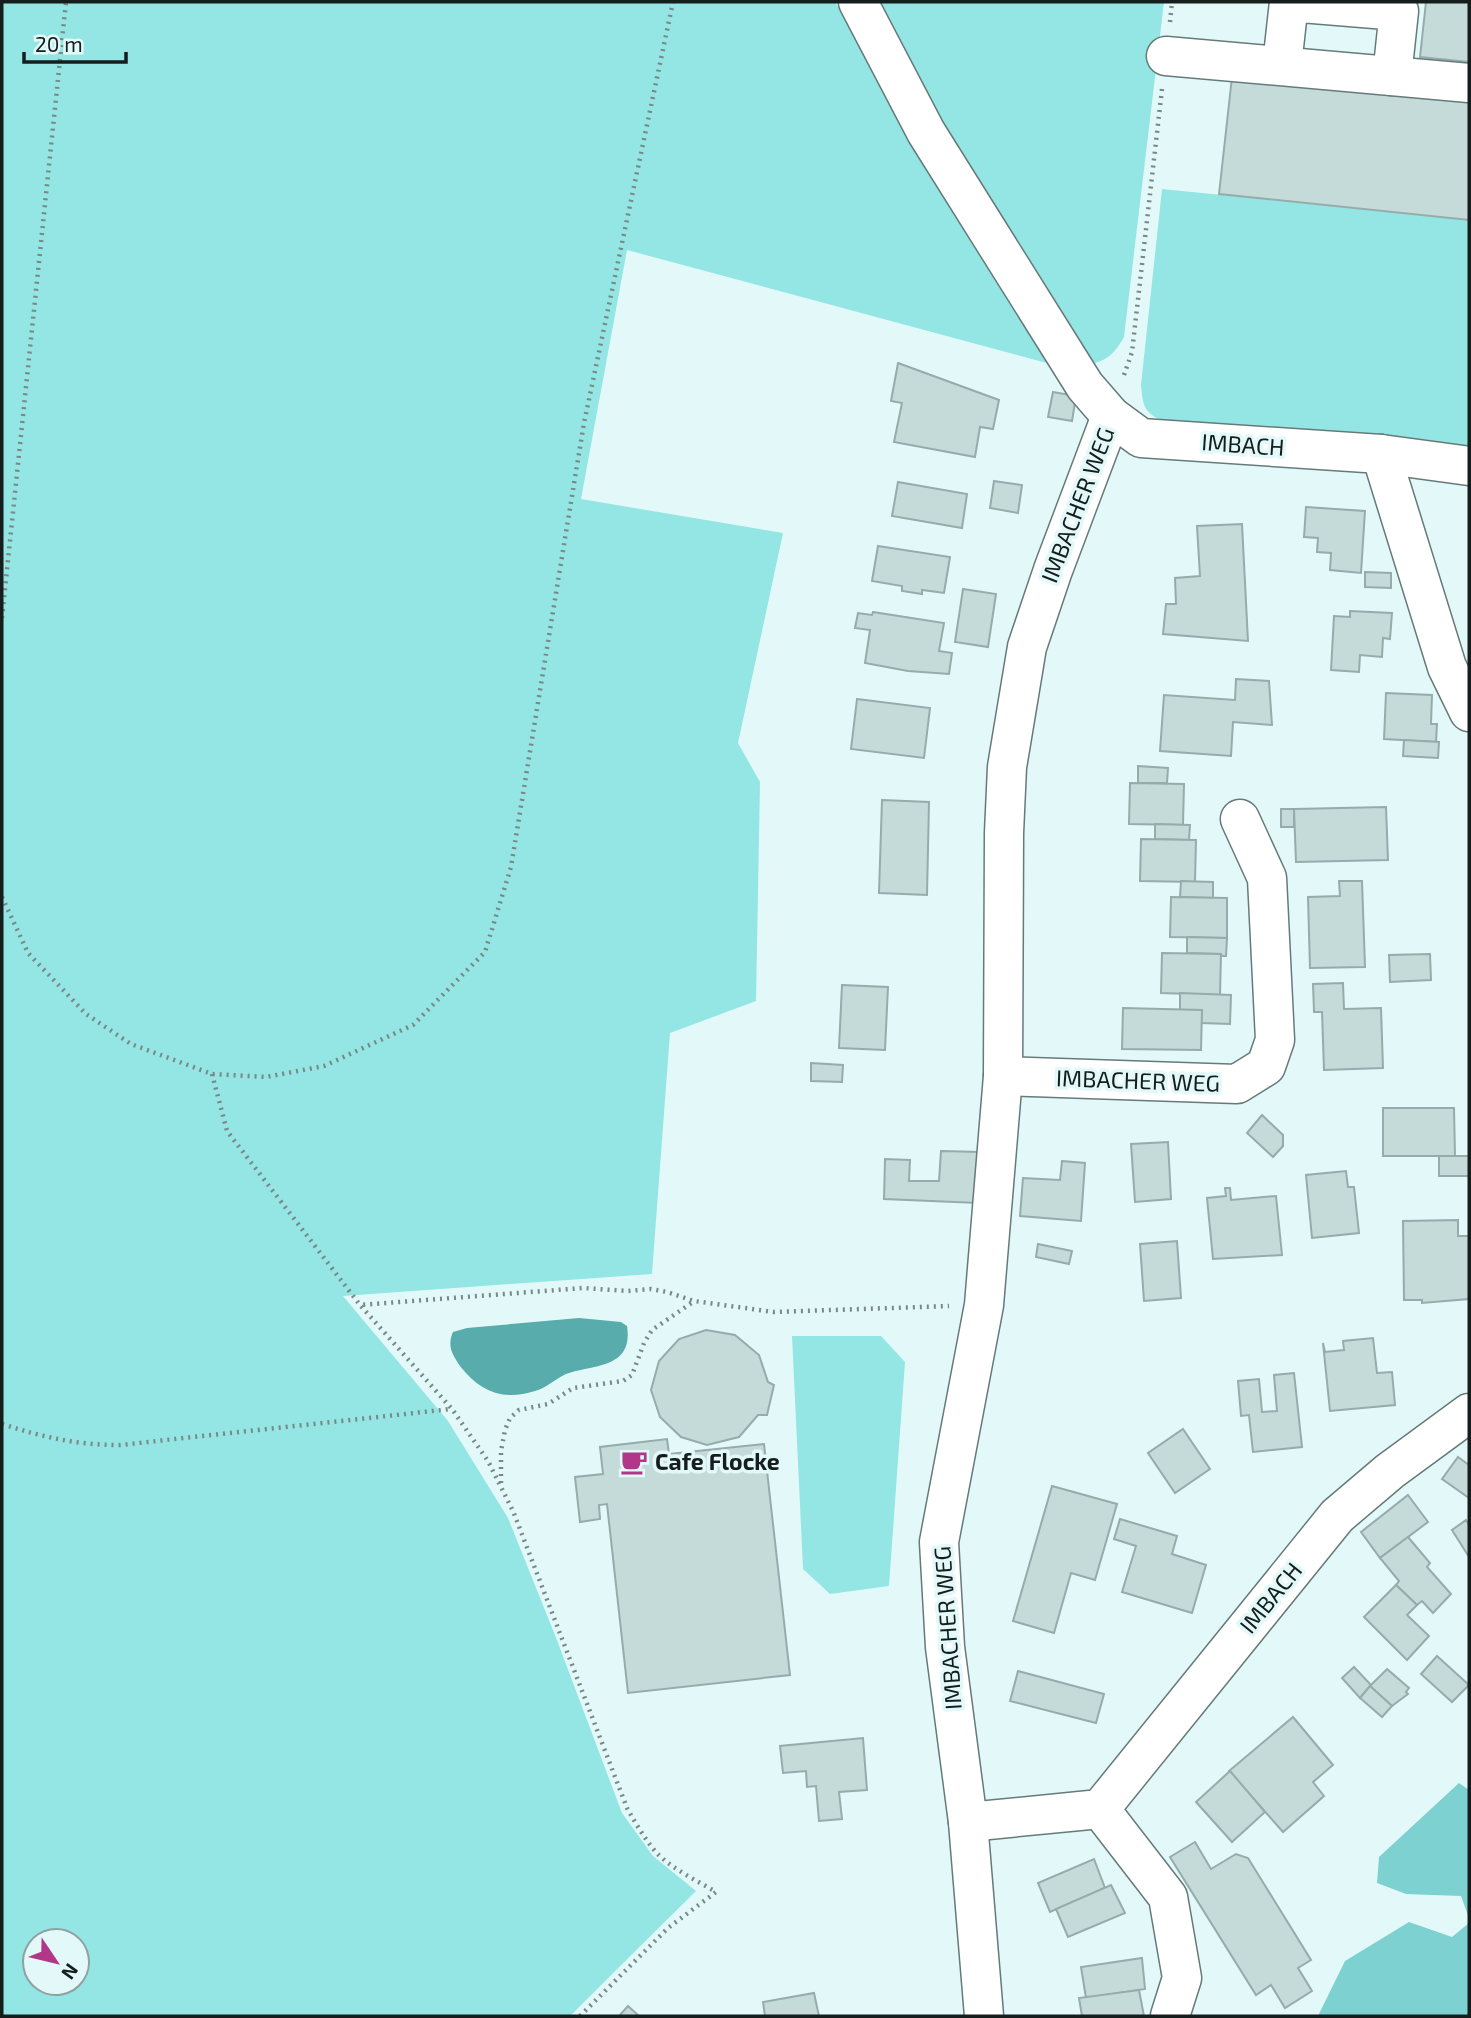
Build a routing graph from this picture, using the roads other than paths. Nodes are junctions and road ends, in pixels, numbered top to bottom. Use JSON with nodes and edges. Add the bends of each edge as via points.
{"nodes":[{"id":1,"x":858,"y":2,"type":"edge"},
{"id":2,"x":1166,"y":56,"type":"road end"},
{"id":3,"x":1282,"y":65,"type":"junction"},
{"id":4,"x":1392,"y":76,"type":"junction"},
{"id":5,"x":1469,"y":83,"type":"edge"},
{"id":6,"x":1111,"y":416,"type":"junction"},
{"id":7,"x":1381,"y":454,"type":"junction"},
{"id":8,"x":1469,"y":466,"type":"edge"},
{"id":9,"x":1469,"y":712,"type":"edge"},
{"id":10,"x":1240,"y":819,"type":"dead end"},
{"id":11,"x":1003,"y":1076,"type":"junction"},
{"id":12,"x":1469,"y":1413,"type":"edge"},
{"id":13,"x":1100,"y":1810,"type":"junction"},
{"id":14,"x":968,"y":1822,"type":"junction"},
{"id":15,"x":984,"y":2016,"type":"edge"},
{"id":16,"x":1170,"y":2016,"type":"edge"}],
"edges":[{"from":1,"to":6,"type":"street","name":"IMBACHER WEG","via":[[926,132],[1085,386]]},
{"from":2,"to":3,"type":"street"},
{"from":3,"to":4,"type":"street"},
{"from":3,"to":4,"type":"street","via":[[1289,2],[1399,11]]},
{"from":4,"to":5,"type":"street"},
{"from":6,"to":7,"type":"street","name":"IMBACH","via":[[1141,438]]},
{"from":6,"to":11,"type":"street","name":"IMBACHER WEG","via":[[1027,647],[1007,767]]},
{"from":7,"to":8,"type":"street","name":"IMBACH"},
{"from":7,"to":9,"type":"street","via":[[1447,667]]},
{"from":10,"to":11,"type":"street","name":"IMBACHER WEG","via":[[1267,878],[1275,1040],[1266,1066],[1237,1084]]},
{"from":11,"to":14,"type":"street","name":"IMBACHER WEG","via":[[984,1305],[939,1542],[945,1647]]},
{"from":12,"to":13,"type":"street","name":"IMBACH","via":[[1337,1516]]},
{"from":13,"to":14,"type":"street"},
{"from":13,"to":16,"type":"street","via":[[1168,1897],[1182,1978]]},
{"from":14,"to":15,"type":"street","name":"IMBACHER WEG"}]}
